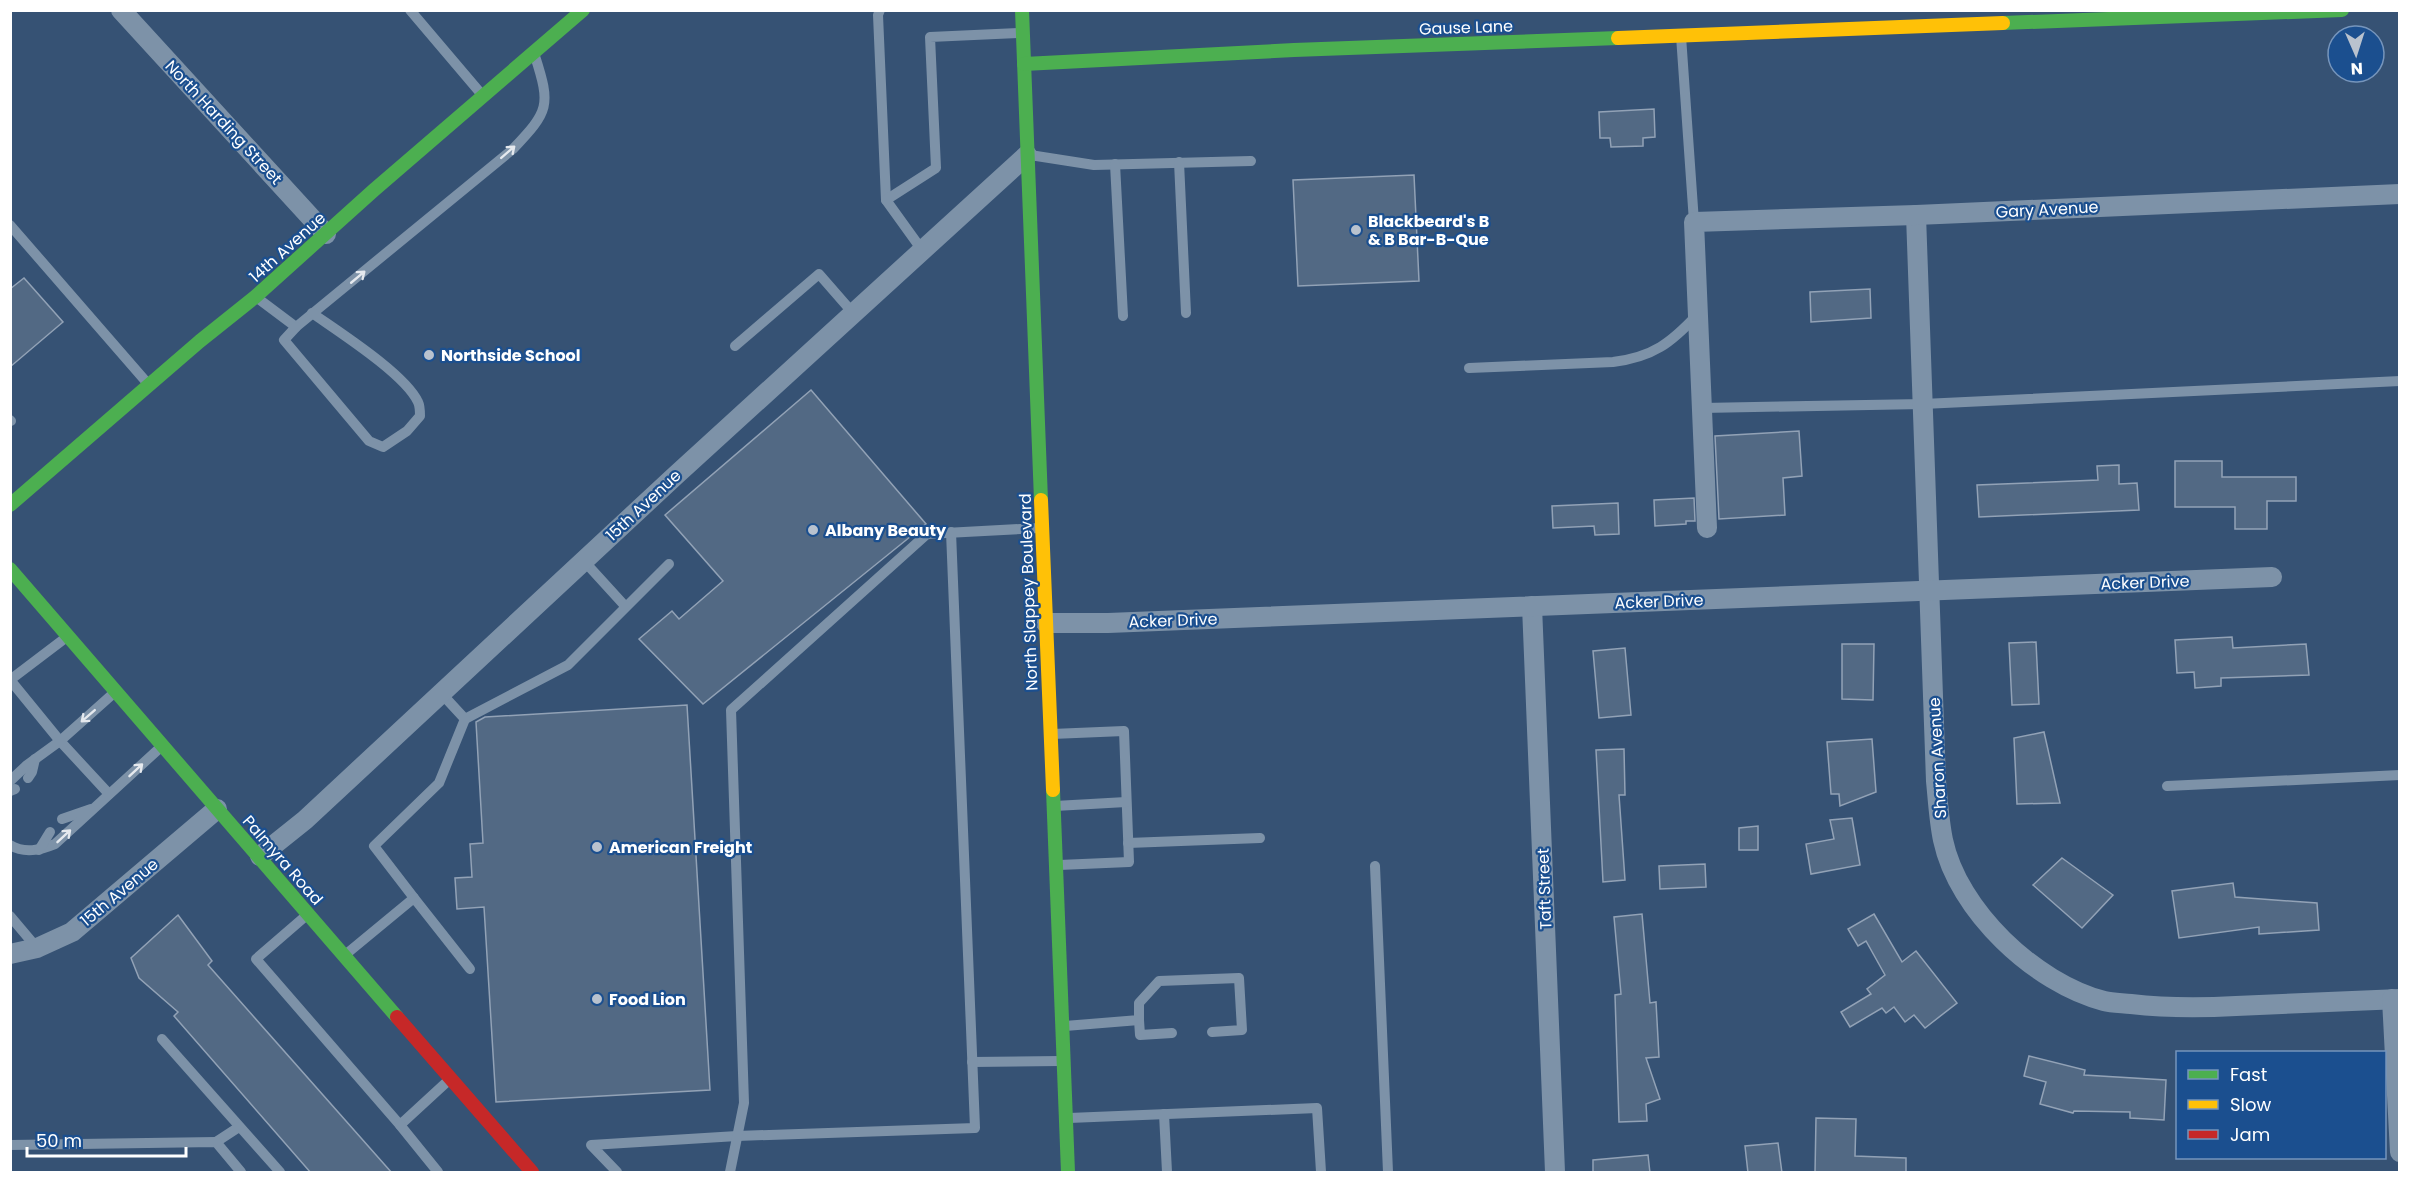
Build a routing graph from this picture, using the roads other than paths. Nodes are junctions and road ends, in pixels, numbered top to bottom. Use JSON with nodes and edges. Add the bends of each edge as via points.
{"nodes":[{"id":1,"x":121,"y":10,"type":"edge"},
{"id":2,"x":410,"y":10,"type":"edge"},
{"id":3,"x":583,"y":10,"type":"edge"},
{"id":4,"x":880,"y":10,"type":"edge"},
{"id":5,"x":1022,"y":10,"type":"edge"},
{"id":6,"x":2342,"y":10,"type":"edge"},
{"id":7,"x":1023,"y":33,"type":"junction"},
{"id":8,"x":1681,"y":36,"type":"junction"},
{"id":9,"x":534,"y":52,"type":"junction"},
{"id":10,"x":1024,"y":64,"type":"junction"},
{"id":11,"x":483,"y":96,"type":"junction"},
{"id":12,"x":1028,"y":155,"type":"junction"},
{"id":13,"x":1251,"y":161,"type":"dead end"},
{"id":14,"x":1179,"y":162,"type":"junction"},
{"id":15,"x":1115,"y":164,"type":"junction"},
{"id":16,"x":2400,"y":194,"type":"edge"},
{"id":17,"x":886,"y":200,"type":"junction"},
{"id":18,"x":1916,"y":215,"type":"junction"},
{"id":19,"x":1694,"y":222,"type":"junction"},
{"id":20,"x":10,"y":225,"type":"edge"},
{"id":21,"x":326,"y":234,"type":"junction"},
{"id":22,"x":922,"y":250,"type":"junction"},
{"id":23,"x":255,"y":297,"type":"junction"},
{"id":24,"x":312,"y":313,"type":"junction"},
{"id":25,"x":853,"y":313,"type":"junction"},
{"id":26,"x":1186,"y":313,"type":"dead end"},
{"id":27,"x":1698,"y":314,"type":"junction"},
{"id":28,"x":1123,"y":316,"type":"dead end"},
{"id":29,"x":296,"y":327,"type":"junction"},
{"id":30,"x":735,"y":346,"type":"dead end"},
{"id":31,"x":1469,"y":368,"type":"dead end"},
{"id":32,"x":2400,"y":381,"type":"edge"},
{"id":33,"x":149,"y":385,"type":"junction"},
{"id":34,"x":1923,"y":404,"type":"junction"},
{"id":35,"x":1702,"y":408,"type":"junction"},
{"id":36,"x":10,"y":505,"type":"edge"},
{"id":37,"x":1042,"y":528,"type":"junction"},
{"id":38,"x":1707,"y":528,"type":"dead end"},
{"id":39,"x":951,"y":532,"type":"junction"},
{"id":40,"x":584,"y":561,"type":"junction"},
{"id":41,"x":669,"y":564,"type":"dead end"},
{"id":42,"x":10,"y":569,"type":"edge"},
{"id":43,"x":2272,"y":577,"type":"dead end"},
{"id":44,"x":1930,"y":589,"type":"junction"},
{"id":45,"x":625,"y":606,"type":"junction"},
{"id":46,"x":1532,"y":606,"type":"junction"},
{"id":47,"x":1046,"y":623,"type":"junction"},
{"id":48,"x":68,"y":636,"type":"junction"},
{"id":49,"x":11,"y":681,"type":"edge"},
{"id":50,"x":116,"y":692,"type":"junction"},
{"id":51,"x":441,"y":693,"type":"junction"},
{"id":52,"x":465,"y":719,"type":"junction"},
{"id":53,"x":1050,"y":734,"type":"junction"},
{"id":54,"x":60,"y":741,"type":"junction"},
{"id":55,"x":162,"y":746,"type":"junction"},
{"id":56,"x":35,"y":759,"type":"junction"},
{"id":57,"x":2400,"y":775,"type":"edge"},
{"id":58,"x":28,"y":778,"type":"dead end"},
{"id":59,"x":2167,"y":786,"type":"dead end"},
{"id":60,"x":12,"y":787,"type":"edge"},
{"id":61,"x":109,"y":794,"type":"junction"},
{"id":62,"x":1126,"y":802,"type":"junction"},
{"id":63,"x":1053,"y":806,"type":"junction"},
{"id":64,"x":94,"y":808,"type":"junction"},
{"id":65,"x":217,"y":809,"type":"junction"},
{"id":66,"x":62,"y":819,"type":"dead end"},
{"id":67,"x":50,"y":832,"type":"dead end"},
{"id":68,"x":1260,"y":838,"type":"dead end"},
{"id":69,"x":1128,"y":843,"type":"junction"},
{"id":70,"x":10,"y":845,"type":"edge"},
{"id":71,"x":38,"y":850,"type":"junction"},
{"id":72,"x":260,"y":856,"type":"junction"},
{"id":73,"x":1055,"y":865,"type":"junction"},
{"id":74,"x":1375,"y":866,"type":"dead end"},
{"id":75,"x":414,"y":898,"type":"junction"},
{"id":76,"x":309,"y":914,"type":"junction"},
{"id":77,"x":10,"y":916,"type":"edge"},
{"id":78,"x":38,"y":948,"type":"junction"},
{"id":79,"x":10,"y":954,"type":"edge"},
{"id":80,"x":345,"y":955,"type":"junction"},
{"id":81,"x":470,"y":969,"type":"dead end"},
{"id":82,"x":2396,"y":999,"type":"edge"},
{"id":83,"x":1139,"y":1020,"type":"junction"},
{"id":84,"x":1061,"y":1026,"type":"junction"},
{"id":85,"x":1212,"y":1032,"type":"dead end"},
{"id":86,"x":1172,"y":1033,"type":"dead end"},
{"id":87,"x":162,"y":1039,"type":"dead end"},
{"id":88,"x":1063,"y":1061,"type":"junction"},
{"id":89,"x":972,"y":1062,"type":"junction"},
{"id":90,"x":450,"y":1079,"type":"junction"},
{"id":91,"x":1164,"y":1114,"type":"junction"},
{"id":92,"x":1066,"y":1118,"type":"junction"},
{"id":93,"x":400,"y":1125,"type":"junction"},
{"id":94,"x":239,"y":1127,"type":"junction"},
{"id":95,"x":737,"y":1136,"type":"junction"},
{"id":96,"x":216,"y":1142,"type":"junction"},
{"id":97,"x":10,"y":1145,"type":"edge"},
{"id":98,"x":2400,"y":1152,"type":"edge"},
{"id":99,"x":241,"y":1173,"type":"edge"},
{"id":100,"x":280,"y":1173,"type":"edge"},
{"id":101,"x":438,"y":1173,"type":"edge"},
{"id":102,"x":532,"y":1173,"type":"edge"},
{"id":103,"x":617,"y":1173,"type":"edge"},
{"id":104,"x":729,"y":1173,"type":"edge"},
{"id":105,"x":1068,"y":1173,"type":"edge"},
{"id":106,"x":1167,"y":1173,"type":"edge"},
{"id":107,"x":1322,"y":1173,"type":"edge"},
{"id":108,"x":1388,"y":1173,"type":"edge"},
{"id":109,"x":1555,"y":1173,"type":"edge"}],
"edges":[{"from":1,"to":21,"type":"street","name":"North Harding Street"},
{"from":2,"to":11,"type":"lane"},
{"from":3,"to":9,"type":"street","name":"14th Avenue"},
{"from":4,"to":17,"type":"lane"},
{"from":5,"to":7,"type":"street","name":"North Slappey Boulevard"},
{"from":6,"to":8,"type":"street","name":"Gause Lane"},
{"from":7,"to":10,"type":"street","name":"North Slappey Boulevard"},
{"from":7,"to":17,"type":"lane","via":[[930,38],[936,168]]},
{"from":8,"to":10,"type":"street","name":"Gause Lane"},
{"from":8,"to":19,"type":"lane"},
{"from":9,"to":11,"type":"street","name":"14th Avenue"},
{"from":24,"to":9,"type":"lane","one_way":true,"via":[[513,149],[538,122],[547,100]]},
{"from":10,"to":12,"type":"street","name":"North Slappey Boulevard"},
{"from":11,"to":21,"type":"street","name":"14th Avenue"},
{"from":12,"to":15,"type":"lane","via":[[1094,165]]},
{"from":12,"to":22,"type":"street","name":"15th Avenue"},
{"from":12,"to":37,"type":"street","name":"North Slappey Boulevard"},
{"from":13,"to":14,"type":"lane"},
{"from":14,"to":15,"type":"lane"},
{"from":14,"to":26,"type":"lane"},
{"from":15,"to":28,"type":"lane"},
{"from":16,"to":18,"type":"street","name":"Gary Avenue"},
{"from":17,"to":22,"type":"lane"},
{"from":18,"to":19,"type":"street","name":"Gary Avenue"},
{"from":18,"to":34,"type":"street","name":"Sharon Avenue"},
{"from":19,"to":27,"type":"street"},
{"from":20,"to":33,"type":"lane"},
{"from":21,"to":23,"type":"street","name":"14th Avenue"},
{"from":22,"to":25,"type":"street","name":"15th Avenue"},
{"from":23,"to":29,"type":"lane"},
{"from":23,"to":33,"type":"street","name":"14th Avenue"},
{"from":24,"to":29,"type":"lane"},
{"from":24,"to":29,"type":"lane","via":[[405,384],[419,403],[420,416],[407,431],[383,447],[369,441],[284,340]]},
{"from":25,"to":30,"type":"lane","via":[[819,274]]},
{"from":25,"to":40,"type":"street","name":"15th Avenue"},
{"from":27,"to":31,"type":"lane","via":[[1665,344],[1636,359]]},
{"from":27,"to":35,"type":"street"},
{"from":32,"to":34,"type":"lane"},
{"from":33,"to":36,"type":"street","name":"14th Avenue"},
{"from":34,"to":35,"type":"lane"},
{"from":34,"to":44,"type":"street","name":"Sharon Avenue"},
{"from":35,"to":38,"type":"street"},
{"from":37,"to":39,"type":"lane"},
{"from":37,"to":47,"type":"street","name":"North Slappey Boulevard"},
{"from":39,"to":89,"type":"lane"},
{"from":39,"to":95,"type":"lane","via":[[927,534],[731,710],[744,1103]]},
{"from":40,"to":45,"type":"lane"},
{"from":40,"to":51,"type":"street","name":"15th Avenue"},
{"from":41,"to":45,"type":"lane"},
{"from":42,"to":48,"type":"street","name":"Palmyra Road"},
{"from":43,"to":44,"type":"street","name":"Acker Drive"},
{"from":44,"to":46,"type":"street","name":"Acker Drive"},
{"from":44,"to":82,"type":"street","name":"Sharon Avenue","via":[[1936,781],[1943,841],[1971,901],[2016,952],[2074,990],[2105,1001],[2190,1009]]},
{"from":45,"to":52,"type":"lane","via":[[568,665]]},
{"from":46,"to":47,"type":"street","name":"Acker Drive"},
{"from":46,"to":109,"type":"street","name":"Taft Street"},
{"from":47,"to":53,"type":"street","name":"North Slappey Boulevard"},
{"from":48,"to":49,"type":"lane"},
{"from":48,"to":50,"type":"street","name":"Palmyra Road"},
{"from":49,"to":54,"type":"lane"},
{"from":50,"to":54,"type":"lane","one_way":true},
{"from":50,"to":55,"type":"street","name":"Palmyra Road"},
{"from":51,"to":52,"type":"lane"},
{"from":51,"to":72,"type":"street","name":"15th Avenue"},
{"from":52,"to":75,"type":"lane","via":[[439,783],[374,846]]},
{"from":53,"to":62,"type":"lane","via":[[1124,731]]},
{"from":53,"to":63,"type":"street","name":"North Slappey Boulevard"},
{"from":54,"to":56,"type":"lane"},
{"from":54,"to":61,"type":"lane"},
{"from":61,"to":55,"type":"lane","one_way":true},
{"from":55,"to":65,"type":"street","name":"Palmyra Road"},
{"from":56,"to":58,"type":"lane"},
{"from":56,"to":60,"type":"lane"},
{"from":57,"to":59,"type":"lane"},
{"from":61,"to":64,"type":"lane"},
{"from":62,"to":63,"type":"lane"},
{"from":62,"to":69,"type":"lane"},
{"from":63,"to":73,"type":"street","name":"North Slappey Boulevard"},
{"from":64,"to":66,"type":"lane"},
{"from":71,"to":64,"type":"lane","one_way":true,"via":[[55,844]]},
{"from":65,"to":72,"type":"street","name":"Palmyra Road"},
{"from":65,"to":78,"type":"street","name":"15th Avenue","via":[[72,932]]},
{"from":67,"to":71,"type":"lane"},
{"from":68,"to":69,"type":"lane"},
{"from":69,"to":73,"type":"lane","via":[[1129,862]]},
{"from":70,"to":71,"type":"lane","via":[[18,850]]},
{"from":72,"to":76,"type":"street","name":"Palmyra Road"},
{"from":73,"to":84,"type":"street","name":"North Slappey Boulevard"},
{"from":74,"to":108,"type":"lane"},
{"from":75,"to":80,"type":"lane"},
{"from":75,"to":81,"type":"lane"},
{"from":76,"to":80,"type":"street","name":"Palmyra Road"},
{"from":76,"to":93,"type":"lane","via":[[256,959]]},
{"from":77,"to":78,"type":"lane"},
{"from":78,"to":79,"type":"street","name":"15th Avenue"},
{"from":80,"to":90,"type":"street","name":"Palmyra Road"},
{"from":82,"to":98,"type":"street"},
{"from":83,"to":84,"type":"lane"},
{"from":83,"to":85,"type":"lane","via":[[1139,1002],[1159,981],[1239,978],[1242,1030]]},
{"from":83,"to":86,"type":"lane","via":[[1140,1035]]},
{"from":84,"to":88,"type":"street","name":"North Slappey Boulevard"},
{"from":87,"to":94,"type":"lane"},
{"from":88,"to":89,"type":"lane"},
{"from":88,"to":92,"type":"street","name":"North Slappey Boulevard"},
{"from":89,"to":95,"type":"lane","via":[[975,1128]]},
{"from":90,"to":93,"type":"lane"},
{"from":90,"to":102,"type":"street","name":"Palmyra Road"},
{"from":91,"to":92,"type":"lane"},
{"from":91,"to":106,"type":"lane"},
{"from":91,"to":107,"type":"lane","via":[[1317,1108]]},
{"from":92,"to":105,"type":"street","name":"North Slappey Boulevard"},
{"from":93,"to":101,"type":"lane"},
{"from":94,"to":96,"type":"lane"},
{"from":94,"to":100,"type":"lane"},
{"from":95,"to":103,"type":"lane","via":[[591,1145]]},
{"from":95,"to":104,"type":"lane"},
{"from":96,"to":97,"type":"lane"},
{"from":96,"to":99,"type":"lane"}]}
